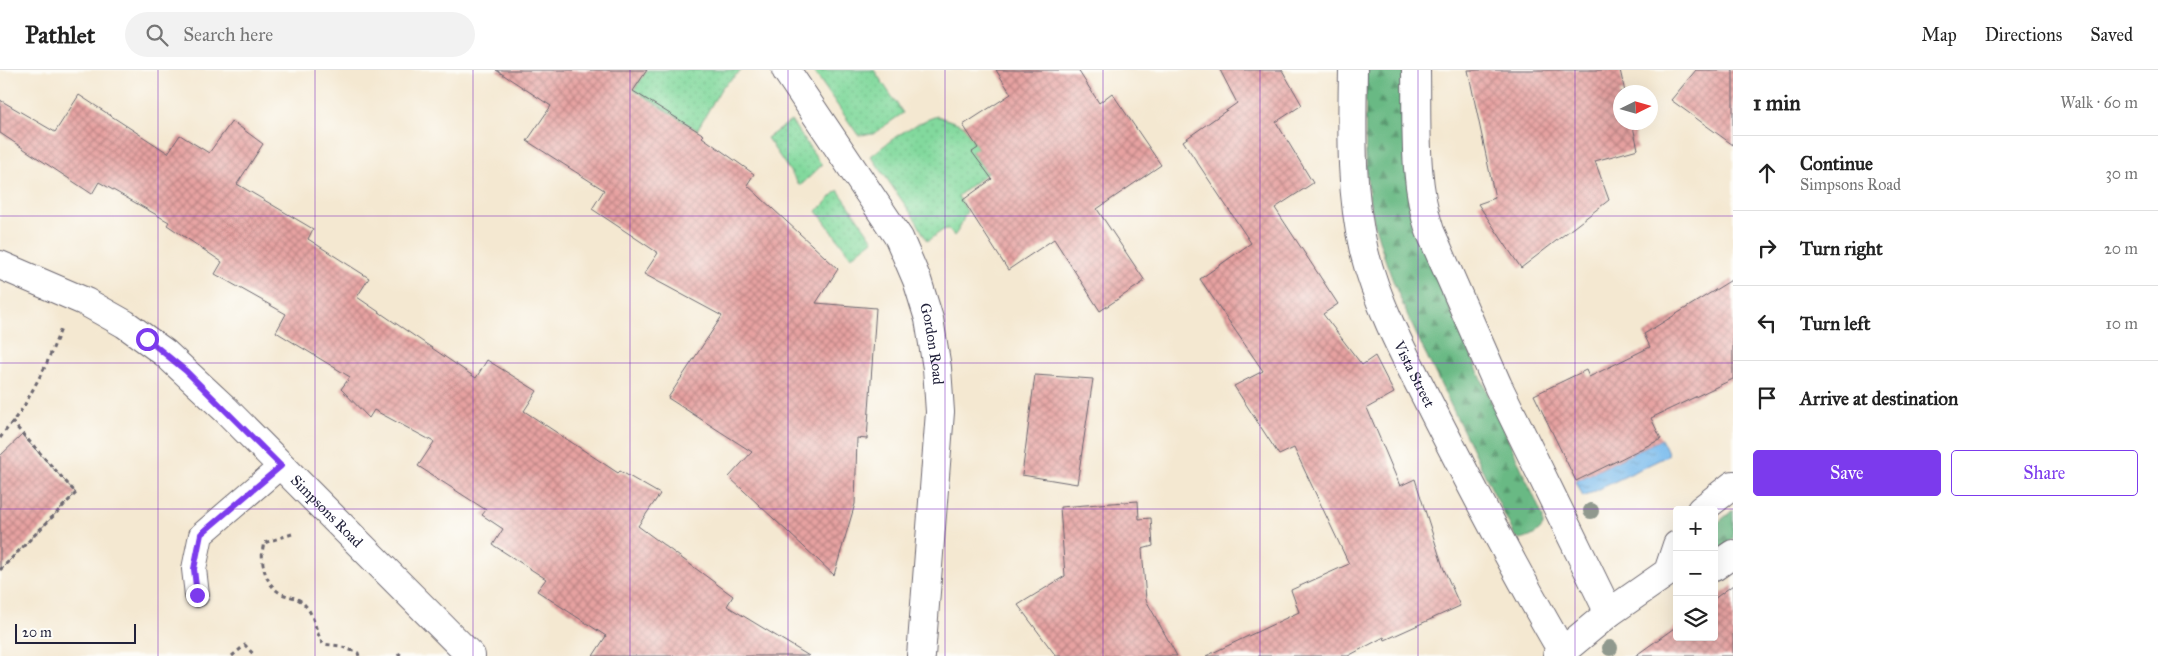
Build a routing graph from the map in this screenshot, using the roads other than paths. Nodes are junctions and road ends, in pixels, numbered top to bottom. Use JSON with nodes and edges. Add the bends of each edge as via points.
{"nodes":[{"id":1,"x":786,"y":70,"type":"edge"},
{"id":2,"x":1353,"y":70,"type":"edge"},
{"id":3,"x":1416,"y":70,"type":"edge"},
{"id":4,"x":0,"y":265,"type":"edge"},
{"id":5,"x":281,"y":466,"type":"junction"},
{"id":6,"x":1733,"y":485,"type":"edge"},
{"id":7,"x":1706,"y":506,"type":"edge"},
{"id":8,"x":1676,"y":551,"type":"edge"},
{"id":9,"x":1733,"y":554,"type":"edge"},
{"id":10,"x":1718,"y":564,"type":"edge"},
{"id":11,"x":1672,"y":573,"type":"edge"},
{"id":12,"x":197,"y":595,"type":"dead end"},
{"id":13,"x":1609,"y":613,"type":"junction"},
{"id":14,"x":1560,"y":654,"type":"edge"},
{"id":15,"x":471,"y":656,"type":"edge"},
{"id":16,"x":921,"y":656,"type":"edge"}],
"edges":[{"from":1,"to":16,"type":"street","name":"Gordon Road","via":[[899,238],[929,320],[940,412]]},
{"from":2,"to":14,"type":"street","name":"Vista Street","via":[[1354,191],[1364,251],[1377,291],[1420,385]]},
{"from":3,"to":13,"type":"street","via":[[1420,175],[1430,231],[1498,386]]},
{"from":4,"to":5,"type":"street","name":"Simpsons Road","via":[[86,302],[147,339],[186,371]]},
{"from":5,"to":12,"type":"lane","via":[[201,534],[194,569]]},
{"from":5,"to":15,"type":"street","name":"Simpsons Road"},
{"from":6,"to":7,"type":"street"},
{"from":8,"to":11,"type":"street"},
{"from":9,"to":10,"type":"street"},
{"from":11,"to":13,"type":"street"},
{"from":13,"to":14,"type":"street"}]}
